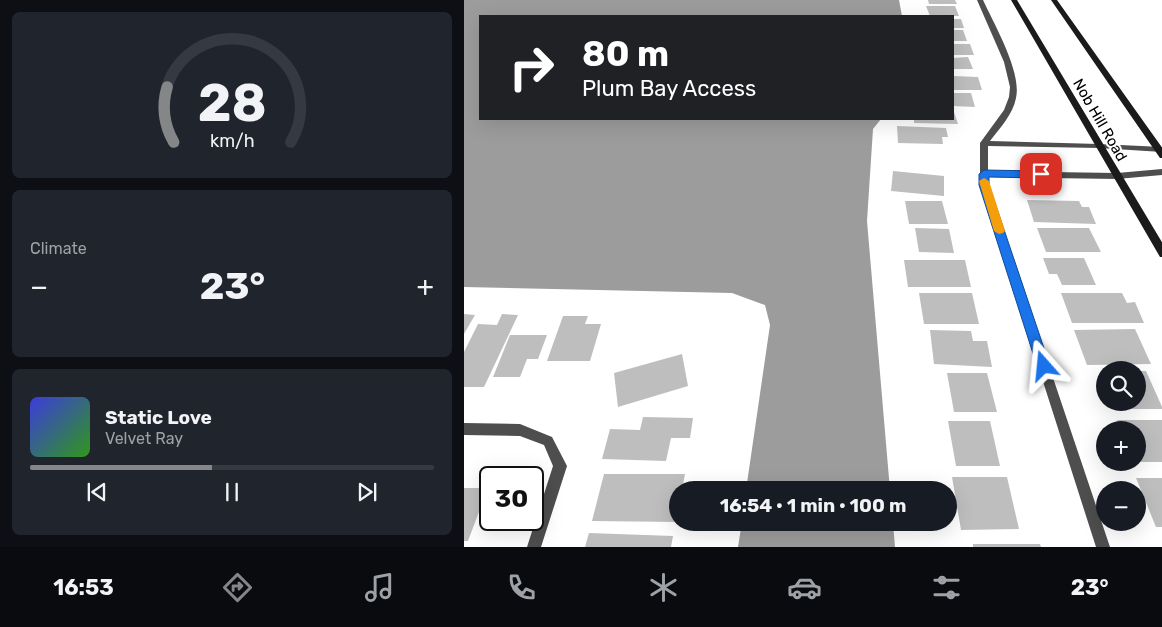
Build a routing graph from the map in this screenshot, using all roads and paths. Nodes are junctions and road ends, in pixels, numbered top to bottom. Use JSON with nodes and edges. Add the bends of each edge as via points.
{"nodes":[{"id":1,"x":980,"y":0,"type":"edge"},
{"id":2,"x":1014,"y":0,"type":"edge"},
{"id":3,"x":1054,"y":0,"type":"edge"},
{"id":4,"x":984,"y":143,"type":"junction"},
{"id":5,"x":1100,"y":146,"type":"junction"},
{"id":6,"x":1161,"y":152,"type":"edge"},
{"id":7,"x":1162,"y":172,"type":"edge"},
{"id":8,"x":984,"y":174,"type":"junction"},
{"id":9,"x":1117,"y":176,"type":"junction"},
{"id":10,"x":1162,"y":254,"type":"edge"},
{"id":11,"x":464,"y":429,"type":"edge"},
{"id":12,"x":534,"y":547,"type":"edge"},
{"id":13,"x":1103,"y":547,"type":"edge"}],
"edges":[{"from":1,"to":4,"type":"street","via":[[1013,79],[1013,98]]},
{"from":2,"to":5,"type":"main road","name":"Nob Hill Road"},
{"from":3,"to":6,"type":"main road","name":"Nob Hill Road"},
{"from":4,"to":5,"type":"street"},
{"from":4,"to":8,"type":"street"},
{"from":5,"to":6,"type":"street"},
{"from":5,"to":9,"type":"main road","name":"Nob Hill Road"},
{"from":7,"to":9,"type":"street"},
{"from":8,"to":9,"type":"street"},
{"from":8,"to":13,"type":"street","via":[[984,185]]},
{"from":9,"to":10,"type":"main road","name":"Nob Hill Road"},
{"from":11,"to":12,"type":"street","via":[[520,430],[548,440],[560,466]]}]}
